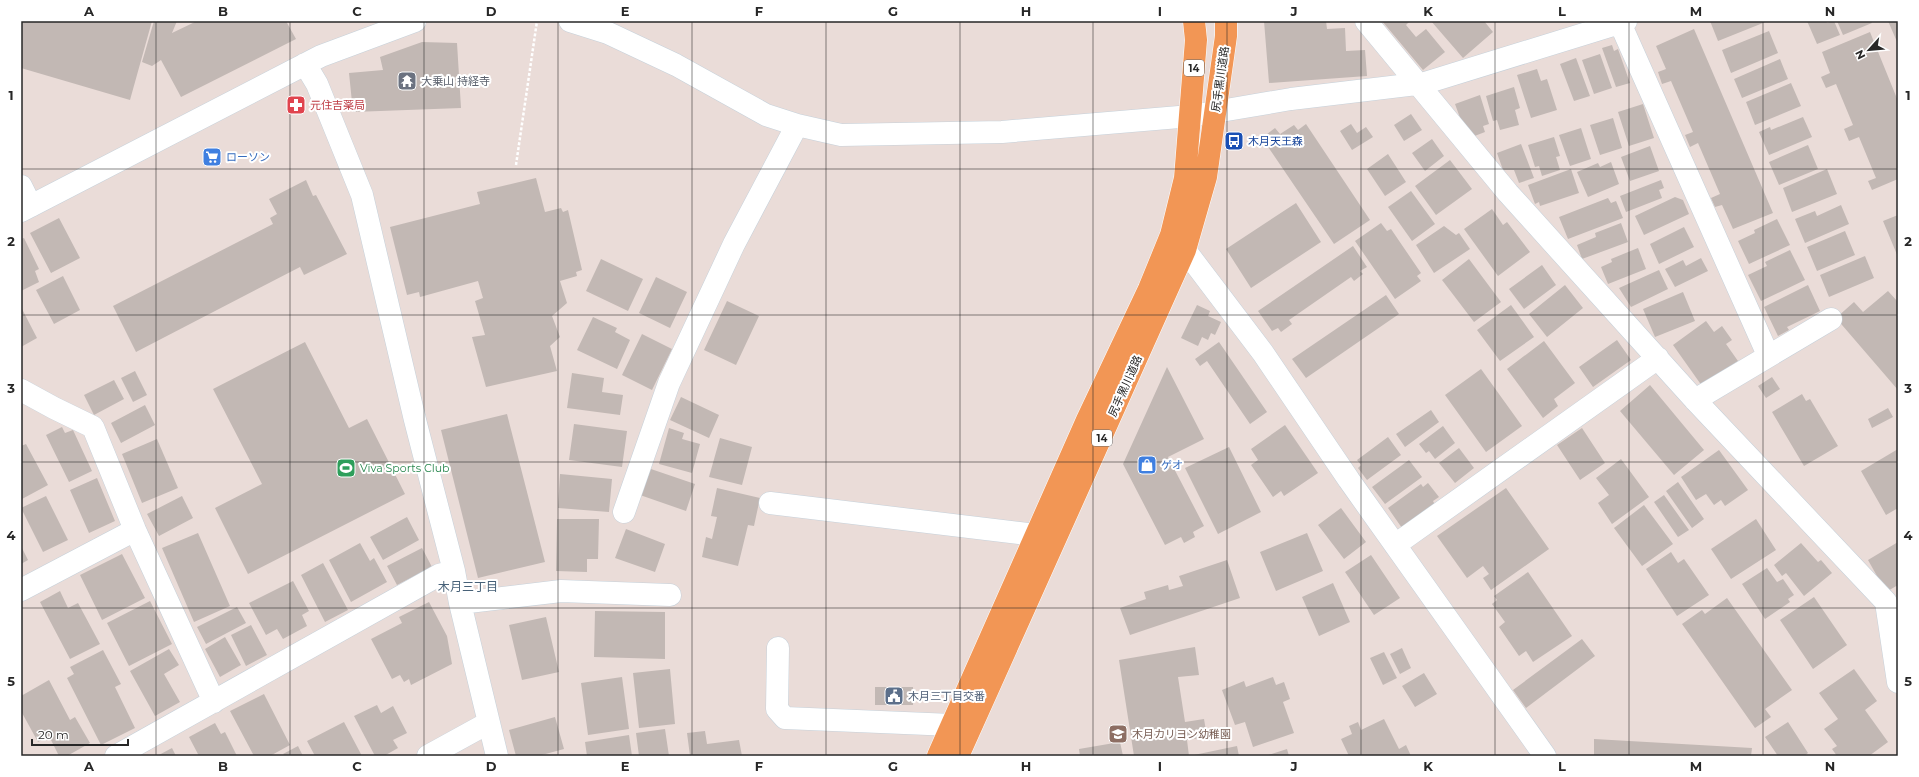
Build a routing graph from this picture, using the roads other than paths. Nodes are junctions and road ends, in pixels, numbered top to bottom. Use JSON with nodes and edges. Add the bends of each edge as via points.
{"nodes":[{"id":1,"x":415,"y":21,"type":"edge"},
{"id":2,"x":570,"y":21,"type":"edge"},
{"id":3,"x":1194,"y":21,"type":"edge"},
{"id":4,"x":1226,"y":21,"type":"edge"},
{"id":5,"x":1366,"y":21,"type":"edge"},
{"id":6,"x":1623,"y":22,"type":"edge"},
{"id":7,"x":305,"y":64,"type":"junction"},
{"id":8,"x":1416,"y":84,"type":"junction"},
{"id":9,"x":1216,"y":111,"type":"junction"},
{"id":10,"x":1191,"y":116,"type":"junction"},
{"id":11,"x":797,"y":125,"type":"junction"},
{"id":12,"x":21,"y":186,"type":"edge"},
{"id":13,"x":26,"y":209,"type":"edge"},
{"id":14,"x":1185,"y":250,"type":"junction"},
{"id":15,"x":1831,"y":318,"type":"dead end"},
{"id":16,"x":1768,"y":355,"type":"junction"},
{"id":17,"x":1658,"y":358,"type":"junction"},
{"id":18,"x":21,"y":390,"type":"edge"},
{"id":19,"x":1696,"y":400,"type":"junction"},
{"id":20,"x":770,"y":503,"type":"dead end"},
{"id":21,"x":624,"y":512,"type":"dead end"},
{"id":22,"x":135,"y":530,"type":"junction"},
{"id":23,"x":1036,"y":535,"type":"junction"},
{"id":24,"x":1395,"y":545,"type":"junction"},
{"id":25,"x":454,"y":571,"type":"junction"},
{"id":26,"x":21,"y":590,"type":"edge"},
{"id":27,"x":670,"y":595,"type":"dead end"},
{"id":28,"x":1892,"y":601,"type":"edge"},
{"id":29,"x":460,"y":603,"type":"junction"},
{"id":30,"x":778,"y":648,"type":"dead end"},
{"id":31,"x":1898,"y":682,"type":"edge"},
{"id":32,"x":214,"y":702,"type":"junction"},
{"id":33,"x":488,"y":723,"type":"junction"},
{"id":34,"x":952,"y":725,"type":"junction"},
{"id":35,"x":118,"y":755,"type":"edge"},
{"id":36,"x":428,"y":756,"type":"edge"},
{"id":37,"x":497,"y":756,"type":"edge"},
{"id":38,"x":938,"y":756,"type":"edge"},
{"id":39,"x":958,"y":756,"type":"edge"},
{"id":40,"x":1545,"y":756,"type":"edge"}],
"edges":[{"from":1,"to":7,"type":"street"},
{"from":2,"to":11,"type":"street","via":[[608,33],[676,65],[766,115]]},
{"from":3,"to":10,"type":"main road","name":"尻手黒川道路","number":"14","via":[[1196,40]]},
{"from":4,"to":9,"type":"main road","name":"尻手黒川道路","number":"14"},
{"from":5,"to":8,"type":"street"},
{"from":6,"to":8,"type":"street"},
{"from":6,"to":16,"type":"street"},
{"from":7,"to":13,"type":"street"},
{"from":7,"to":25,"type":"street","via":[[317,84],[362,195]]},
{"from":8,"to":9,"type":"street"},
{"from":8,"to":17,"type":"street","via":[[1508,194]]},
{"from":9,"to":10,"type":"street"},
{"from":9,"to":14,"type":"main road","name":"尻手黒川道路","number":"14","via":[[1206,177]]},
{"from":10,"to":11,"type":"street","via":[[1002,132],[841,135]]},
{"from":10,"to":23,"type":"main road","name":"尻手黒川道路","number":"14","via":[[1185,178],[1171,235]]},
{"from":11,"to":21,"type":"street","via":[[734,244],[669,383]]},
{"from":12,"to":13,"type":"street"},
{"from":14,"to":24,"type":"street","via":[[1263,353]]},
{"from":14,"to":39,"type":"main road","name":"尻手黒川道路","number":"14"},
{"from":15,"to":16,"type":"street"},
{"from":16,"to":19,"type":"street"},
{"from":17,"to":19,"type":"street"},
{"from":17,"to":24,"type":"street"},
{"from":18,"to":22,"type":"street","via":[[93,427]]},
{"from":19,"to":28,"type":"street"},
{"from":20,"to":23,"type":"street"},
{"from":22,"to":26,"type":"street"},
{"from":22,"to":32,"type":"street"},
{"from":23,"to":34,"type":"main road","name":"尻手黒川道路","number":"14"},
{"from":24,"to":40,"type":"street"},
{"from":25,"to":29,"type":"street"},
{"from":25,"to":32,"type":"street","via":[[439,575]]},
{"from":27,"to":29,"type":"street","via":[[562,591]]},
{"from":28,"to":31,"type":"street"},
{"from":29,"to":33,"type":"street"},
{"from":30,"to":34,"type":"street","via":[[777,709],[785,718]]},
{"from":32,"to":35,"type":"street"},
{"from":33,"to":36,"type":"street"},
{"from":33,"to":37,"type":"street"},
{"from":34,"to":38,"type":"main road","name":"尻手黒川道路","number":"14"}]}
